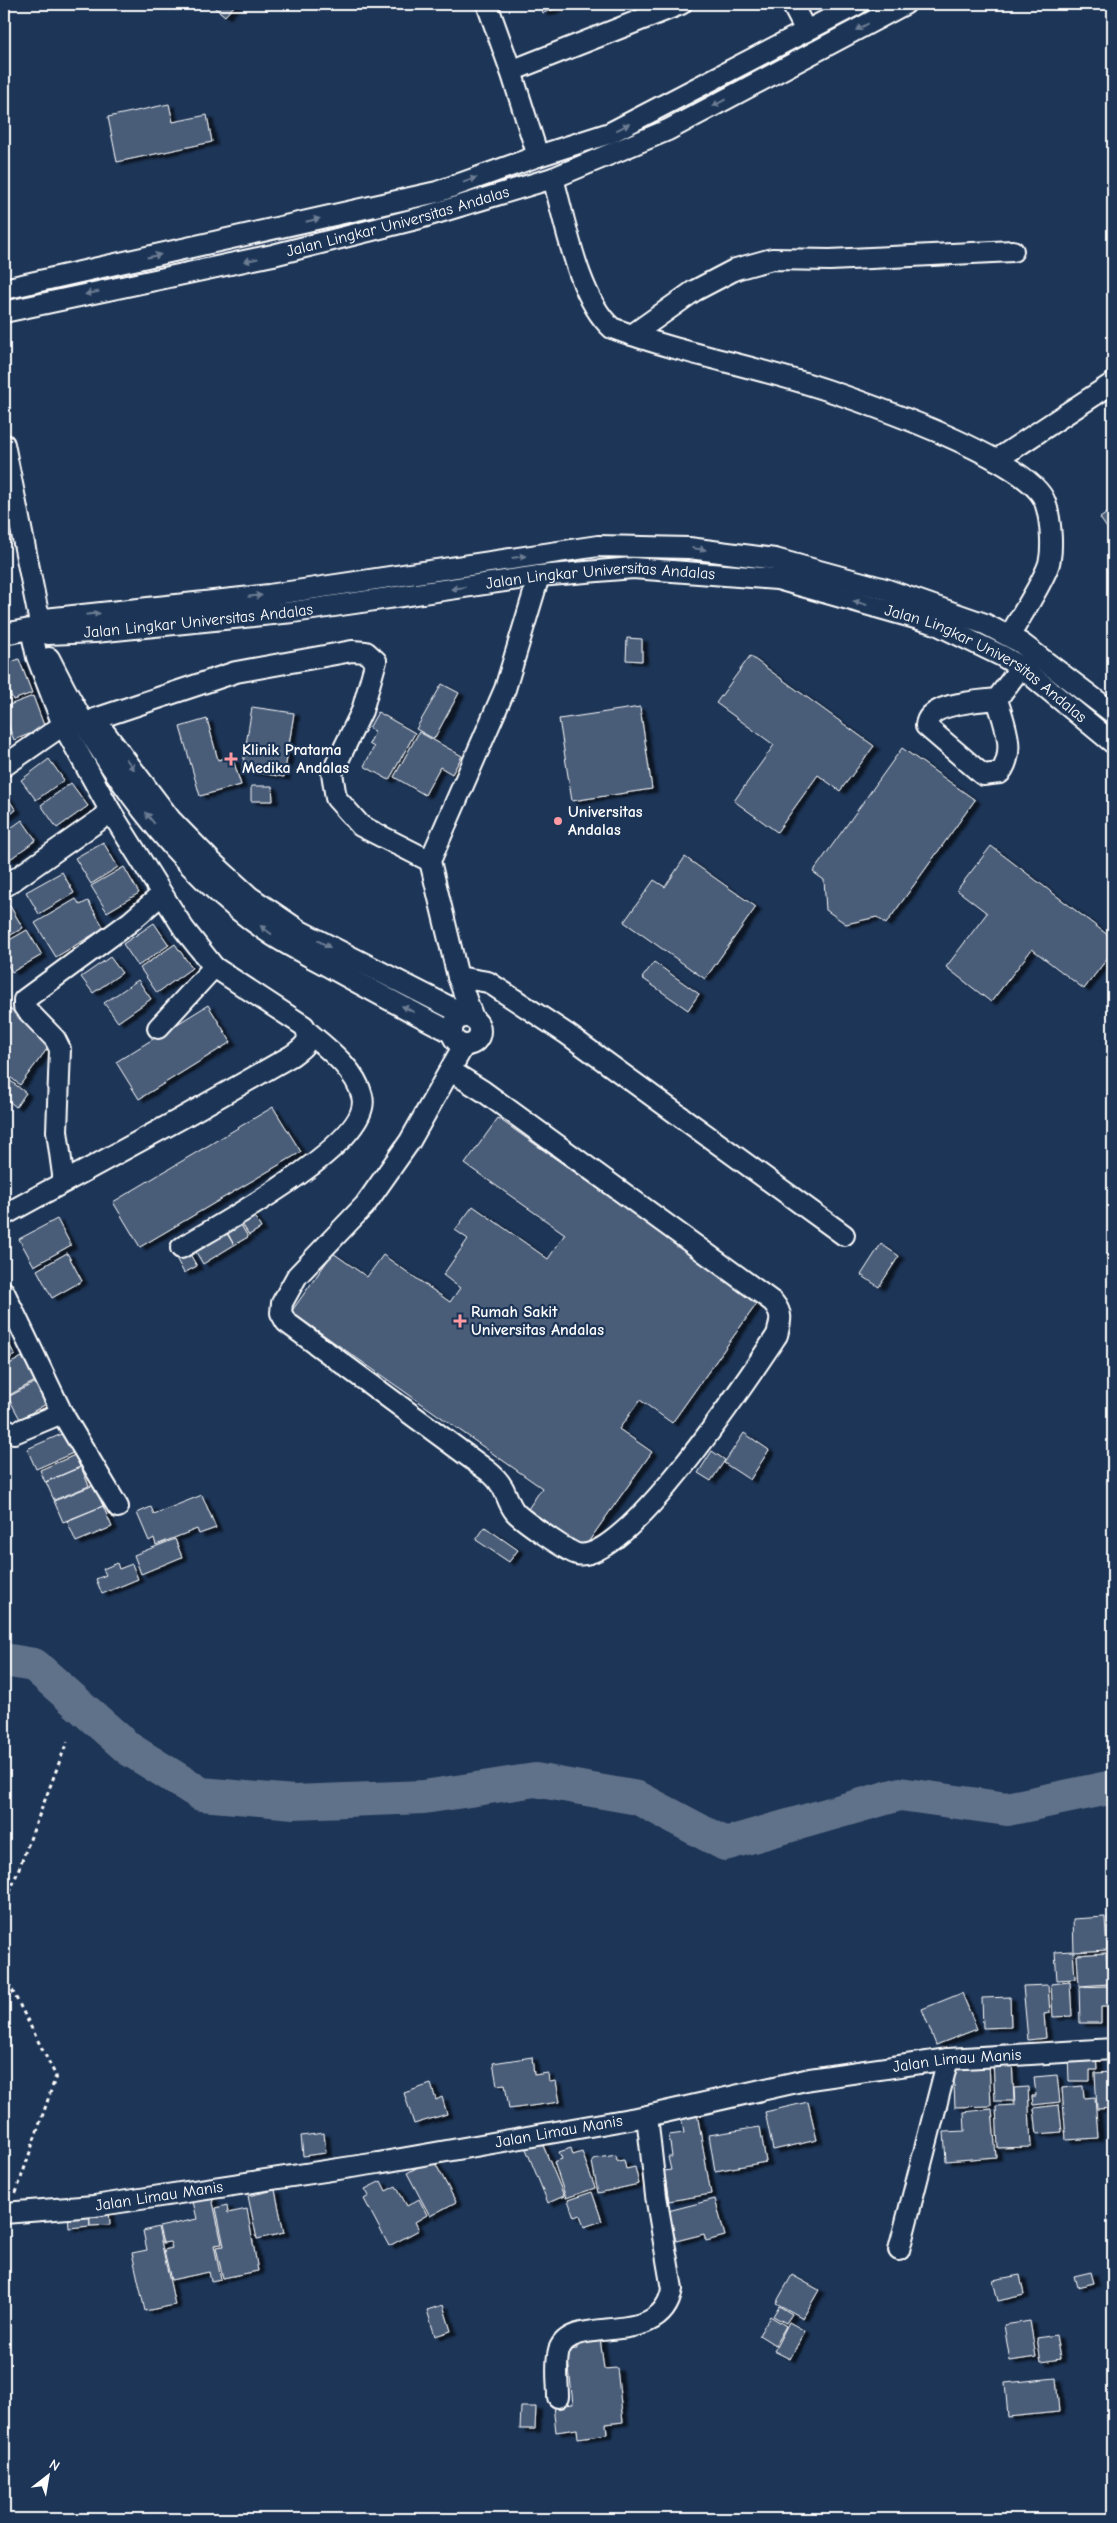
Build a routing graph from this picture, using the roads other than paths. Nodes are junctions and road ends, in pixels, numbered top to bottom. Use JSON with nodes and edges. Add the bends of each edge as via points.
{"nodes":[{"id":1,"x":487,"y":4,"type":"edge"},
{"id":2,"x":680,"y":4,"type":"edge"},
{"id":3,"x":792,"y":4,"type":"edge"},
{"id":4,"x":858,"y":4,"type":"edge"},
{"id":5,"x":905,"y":4,"type":"edge"},
{"id":6,"x":806,"y":31,"type":"junction"},
{"id":7,"x":511,"y":71,"type":"junction"},
{"id":8,"x":538,"y":156,"type":"junction"},
{"id":9,"x":553,"y":178,"type":"junction"},
{"id":10,"x":267,"y":231,"type":"junction"},
{"id":11,"x":1013,"y":251,"type":"dead end"},
{"id":12,"x":273,"y":255,"type":"junction"},
{"id":13,"x":4,"y":289,"type":"edge"},
{"id":14,"x":4,"y":312,"type":"edge"},
{"id":15,"x":632,"y":335,"type":"junction"},
{"id":16,"x":1113,"y":383,"type":"edge"},
{"id":17,"x":4,"y":444,"type":"edge"},
{"id":18,"x":996,"y":460,"type":"junction"},
{"id":19,"x":669,"y":548,"type":"junction"},
{"id":20,"x":426,"y":570,"type":"junction"},
{"id":21,"x":671,"y":571,"type":"junction"},
{"id":22,"x":539,"y":576,"type":"junction"},
{"id":23,"x":432,"y":592,"type":"junction"},
{"id":24,"x":40,"y":630,"type":"junction"},
{"id":25,"x":4,"y":634,"type":"edge"},
{"id":26,"x":1010,"y":635,"type":"junction"},
{"id":27,"x":1022,"y":667,"type":"junction"},
{"id":28,"x":997,"y":699,"type":"junction"},
{"id":29,"x":1113,"y":713,"type":"edge"},
{"id":30,"x":95,"y":719,"type":"junction"},
{"id":31,"x":63,"y":725,"type":"junction"},
{"id":32,"x":1113,"y":743,"type":"edge"},
{"id":33,"x":4,"y":766,"type":"edge"},
{"id":34,"x":111,"y":812,"type":"junction"},
{"id":35,"x":430,"y":861,"type":"junction"},
{"id":36,"x":4,"y":887,"type":"edge"},
{"id":37,"x":161,"y":895,"type":"junction"},
{"id":38,"x":214,"y":967,"type":"junction"},
{"id":39,"x":458,"y":977,"type":"junction"},
{"id":40,"x":470,"y":1017,"type":"junction"},
{"id":41,"x":158,"y":1028,"type":"dead end"},
{"id":42,"x":308,"y":1032,"type":"junction"},
{"id":43,"x":458,"y":1039,"type":"junction"},
{"id":44,"x":450,"y":1071,"type":"junction"},
{"id":45,"x":64,"y":1182,"type":"junction"},
{"id":46,"x":4,"y":1215,"type":"edge"},
{"id":47,"x":844,"y":1235,"type":"dead end"},
{"id":48,"x":181,"y":1248,"type":"dead end"},
{"id":49,"x":4,"y":1292,"type":"edge"},
{"id":50,"x":62,"y":1413,"type":"junction"},
{"id":51,"x":4,"y":1428,"type":"edge"},
{"id":52,"x":118,"y":1507,"type":"dead end"},
{"id":53,"x":1113,"y":2049,"type":"edge"},
{"id":54,"x":948,"y":2060,"type":"junction"},
{"id":55,"x":647,"y":2116,"type":"junction"},
{"id":56,"x":7,"y":2213,"type":"edge"},
{"id":57,"x":899,"y":2250,"type":"dead end"},
{"id":58,"x":558,"y":2397,"type":"dead end"}],
"edges":[{"from":1,"to":7,"type":"street"},
{"from":2,"to":7,"type":"street"},
{"from":3,"to":6,"type":"street"},
{"from":4,"to":6,"type":"street","name":"Jalan Lingkar Universitas Andalas"},
{"from":5,"to":9,"type":"street","name":"Jalan Lingkar Universitas Andalas","one_way":true,"via":[[668,130]]},
{"from":8,"to":6,"type":"street","name":"Jalan Lingkar Universitas Andalas","one_way":true,"via":[[610,133]]},
{"from":7,"to":8,"type":"street"},
{"from":10,"to":8,"type":"street","name":"Jalan Lingkar Universitas Andalas","one_way":true,"via":[[437,192]]},
{"from":9,"to":12,"type":"street","name":"Jalan Lingkar Universitas Andalas","via":[[420,218]]},
{"from":9,"to":15,"type":"street","via":[[584,286],[601,318],[612,328]]},
{"from":10,"to":12,"type":"street"},
{"from":13,"to":10,"type":"street","name":"Jalan Lingkar Universitas Andalas","one_way":true},
{"from":11,"to":15,"type":"street","via":[[830,260],[772,259],[736,269]]},
{"from":12,"to":14,"type":"street","name":"Jalan Lingkar Universitas Andalas","one_way":true},
{"from":15,"to":18,"type":"street","via":[[826,390],[957,440]]},
{"from":16,"to":18,"type":"street"},
{"from":17,"to":24,"type":"street"},
{"from":18,"to":26,"type":"street","via":[[1015,470],[1036,488],[1045,500],[1051,525],[1048,568]]},
{"from":20,"to":19,"type":"street","name":"Jalan Lingkar Universitas Andalas","one_way":true,"via":[[598,546]]},
{"from":19,"to":21,"type":"street"},
{"from":19,"to":26,"type":"street","name":"Jalan Lingkar Universitas Andalas","one_way":true,"via":[[775,559],[885,589]]},
{"from":20,"to":23,"type":"street"},
{"from":24,"to":20,"type":"street","name":"Jalan Lingkar Universitas Andalas","one_way":true},
{"from":21,"to":22,"type":"street","name":"Jalan Lingkar Universitas Andalas","via":[[633,568]]},
{"from":27,"to":21,"type":"street","name":"Jalan Lingkar Universitas Andalas","one_way":true,"via":[[936,624],[777,579]]},
{"from":22,"to":23,"type":"street","name":"Jalan Lingkar Universitas Andalas","one_way":true},
{"from":22,"to":35,"type":"street","via":[[505,689]]},
{"from":23,"to":24,"type":"street","name":"Jalan Lingkar Universitas Andalas","via":[[293,612],[95,632]]},
{"from":24,"to":25,"type":"street"},
{"from":24,"to":30,"type":"street"},
{"from":24,"to":31,"type":"street","via":[[37,658]]},
{"from":43,"to":24,"type":"street","one_way":true,"via":[[272,935],[198,874],[173,848],[134,797],[81,720]]},
{"from":26,"to":29,"type":"street","name":"Jalan Lingkar Universitas Andalas"},
{"from":27,"to":28,"type":"street"},
{"from":27,"to":32,"type":"street","name":"Jalan Lingkar Universitas Andalas"},
{"from":28,"to":28,"type":"street","via":[[968,701],[932,712],[926,719],[926,726],[983,775],[1000,773],[1007,764],[1008,737]]},
{"from":30,"to":35,"type":"street","via":[[236,672],[352,650],[366,652],[376,661],[362,712],[332,773],[336,798],[361,826]]},
{"from":30,"to":40,"type":"street","one_way":true,"via":[[171,820],[250,897],[300,931]]},
{"from":31,"to":33,"type":"street"},
{"from":31,"to":34,"type":"street"},
{"from":34,"to":36,"type":"street"},
{"from":34,"to":37,"type":"street"},
{"from":35,"to":39,"type":"street"},
{"from":37,"to":38,"type":"street"},
{"from":37,"to":45,"type":"street","via":[[130,922],[24,1000],[24,1007],[55,1039],[60,1049],[57,1131]]},
{"from":38,"to":41,"type":"street"},
{"from":38,"to":42,"type":"street","via":[[304,1026]]},
{"from":39,"to":40,"type":"street"},
{"from":39,"to":47,"type":"street","via":[[488,982],[567,1034]]},
{"from":40,"to":43,"type":"street","via":[[455,1020]]},
{"from":40,"to":43,"type":"street","via":[[478,1023],[480,1035],[471,1044]]},
{"from":42,"to":45,"type":"street","via":[[306,1045],[291,1056]]},
{"from":42,"to":48,"type":"street","via":[[339,1059],[363,1096],[363,1111],[352,1129],[322,1158],[291,1181]]},
{"from":43,"to":44,"type":"street"},
{"from":44,"to":44,"type":"street","via":[[483,1091],[774,1302],[780,1311],[782,1319],[777,1335],[671,1483],[602,1550],[578,1554],[566,1549],[516,1514],[502,1485],[488,1471],[286,1322],[281,1313],[282,1303],[297,1276],[364,1205],[410,1141]]},
{"from":45,"to":46,"type":"street"},
{"from":49,"to":50,"type":"street"},
{"from":50,"to":51,"type":"street","via":[[14,1433]]},
{"from":50,"to":52,"type":"street"},
{"from":53,"to":54,"type":"street","name":"Jalan Limau Manis"},
{"from":54,"to":55,"type":"street","name":"Jalan Limau Manis","via":[[810,2079]]},
{"from":54,"to":57,"type":"street"},
{"from":55,"to":56,"type":"street","name":"Jalan Limau Manis","via":[[378,2163],[94,2206]]},
{"from":55,"to":58,"type":"street","via":[[656,2196],[672,2289],[670,2300],[665,2309],[647,2322],[588,2331],[569,2339],[560,2350]]}]}
